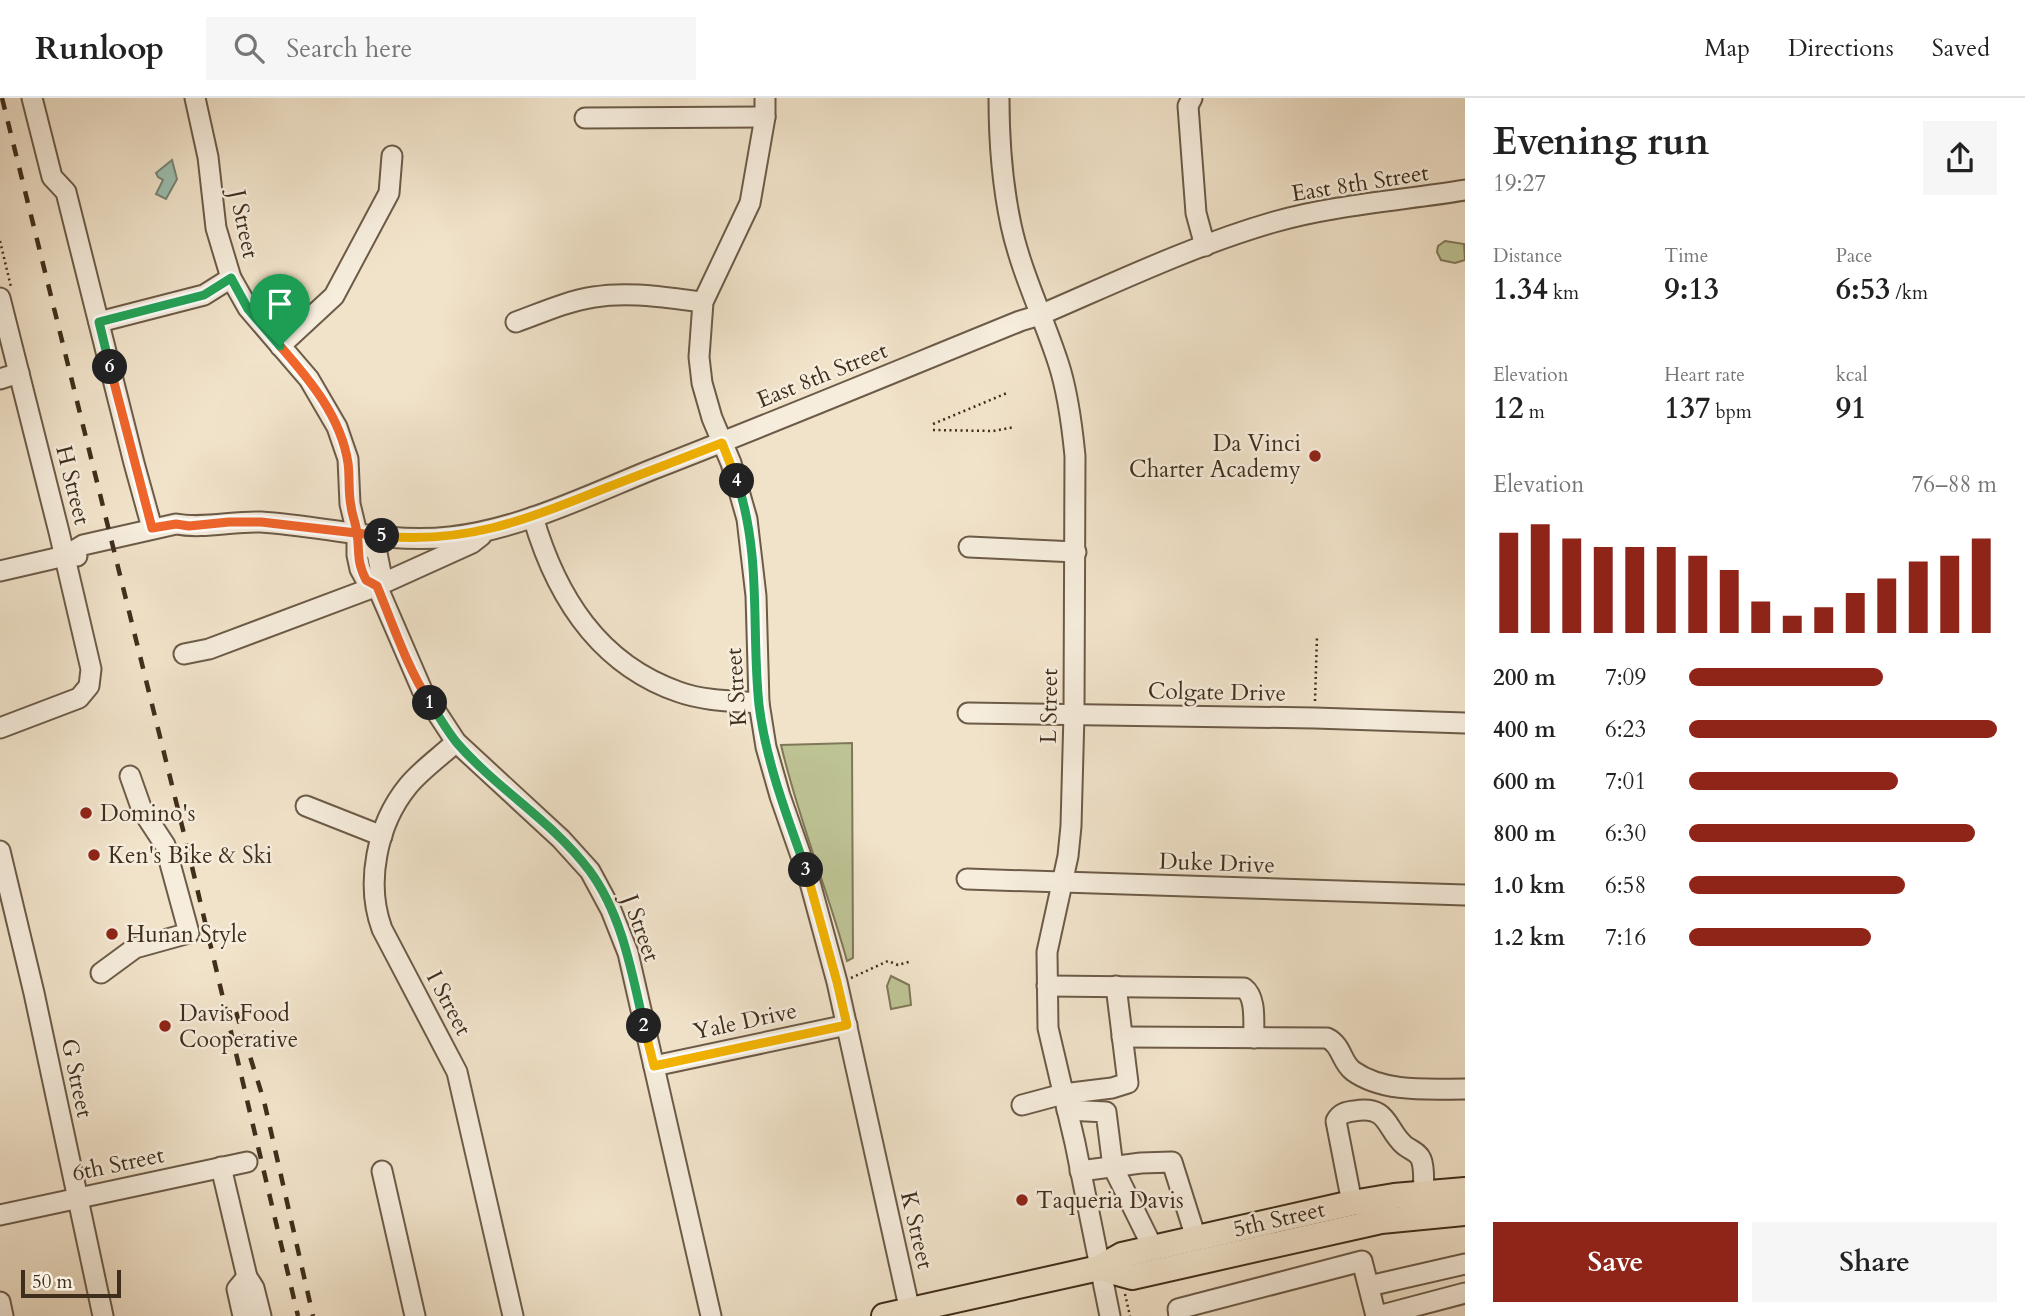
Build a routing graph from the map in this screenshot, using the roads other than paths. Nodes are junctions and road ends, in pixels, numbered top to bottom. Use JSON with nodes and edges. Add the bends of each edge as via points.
{"nodes":[{"id":1,"x":32,"y":98,"type":"edge"},
{"id":2,"x":195,"y":98,"type":"edge"},
{"id":3,"x":999,"y":98,"type":"edge"},
{"id":4,"x":1192,"y":98,"type":"edge"},
{"id":5,"x":765,"y":108,"type":"edge"},
{"id":6,"x":584,"y":118,"type":"dead end"},
{"id":7,"x":392,"y":156,"type":"dead end"},
{"id":8,"x":1465,"y":190,"type":"edge"},
{"id":9,"x":1205,"y":246,"type":"junction"},
{"id":10,"x":231,"y":278,"type":"junction"},
{"id":11,"x":0,"y":298,"type":"edge"},
{"id":12,"x":703,"y":302,"type":"junction"},
{"id":13,"x":1040,"y":315,"type":"junction"},
{"id":14,"x":99,"y":322,"type":"junction"},
{"id":15,"x":516,"y":322,"type":"dead end"},
{"id":16,"x":280,"y":346,"type":"junction"},
{"id":17,"x":19,"y":373,"type":"junction"},
{"id":18,"x":0,"y":379,"type":"edge"},
{"id":19,"x":722,"y":443,"type":"junction"},
{"id":20,"x":533,"y":517,"type":"junction"},
{"id":21,"x":189,"y":526,"type":"junction"},
{"id":22,"x":152,"y":528,"type":"junction"},
{"id":23,"x":488,"y":531,"type":"junction"},
{"id":24,"x":357,"y":533,"type":"junction"},
{"id":25,"x":969,"y":547,"type":"dead end"},
{"id":26,"x":1076,"y":552,"type":"junction"},
{"id":27,"x":65,"y":556,"type":"junction"},
{"id":28,"x":0,"y":571,"type":"edge"},
{"id":29,"x":377,"y":586,"type":"junction"},
{"id":30,"x":184,"y":654,"type":"dead end"},
{"id":31,"x":759,"y":703,"type":"junction"},
{"id":32,"x":968,"y":713,"type":"dead end"},
{"id":33,"x":1074,"y":714,"type":"junction"},
{"id":34,"x":1465,"y":723,"type":"edge"},
{"id":35,"x":0,"y":728,"type":"edge"},
{"id":36,"x":456,"y":742,"type":"junction"},
{"id":37,"x":130,"y":776,"type":"dead end"},
{"id":38,"x":306,"y":806,"type":"dead end"},
{"id":39,"x":382,"y":836,"type":"junction"},
{"id":40,"x":0,"y":853,"type":"edge"},
{"id":41,"x":967,"y":878,"type":"dead end"},
{"id":42,"x":1060,"y":883,"type":"junction"},
{"id":43,"x":1465,"y":895,"type":"edge"},
{"id":44,"x":101,"y":972,"type":"dead end"},
{"id":45,"x":1047,"y":986,"type":"junction"},
{"id":46,"x":1115,"y":986,"type":"junction"},
{"id":47,"x":847,"y":1025,"type":"junction"},
{"id":48,"x":1122,"y":1037,"type":"junction"},
{"id":49,"x":1254,"y":1038,"type":"junction"},
{"id":50,"x":654,"y":1066,"type":"junction"},
{"id":51,"x":1465,"y":1089,"type":"edge"},
{"id":52,"x":1065,"y":1102,"type":"junction"},
{"id":53,"x":1023,"y":1105,"type":"dead end"},
{"id":54,"x":247,"y":1162,"type":"dead end"},
{"id":55,"x":221,"y":1167,"type":"junction"},
{"id":56,"x":1113,"y":1167,"type":"junction"},
{"id":57,"x":382,"y":1171,"type":"dead end"},
{"id":58,"x":1080,"y":1171,"type":"junction"},
{"id":59,"x":1465,"y":1190,"type":"edge"},
{"id":60,"x":1424,"y":1192,"type":"junction"},
{"id":61,"x":78,"y":1197,"type":"junction"},
{"id":62,"x":1352,"y":1203,"type":"junction"},
{"id":63,"x":1465,"y":1213,"type":"edge"},
{"id":64,"x":0,"y":1215,"type":"edge"},
{"id":65,"x":1196,"y":1238,"type":"junction"},
{"id":66,"x":1153,"y":1248,"type":"junction"},
{"id":67,"x":1465,"y":1264,"type":"edge"},
{"id":68,"x":1099,"y":1268,"type":"junction"},
{"id":69,"x":247,"y":1277,"type":"junction"},
{"id":70,"x":1369,"y":1286,"type":"junction"},
{"id":71,"x":1465,"y":1293,"type":"edge"},
{"id":72,"x":0,"y":1302,"type":"edge"},
{"id":73,"x":911,"y":1313,"type":"edge"},
{"id":74,"x":3,"y":1316,"type":"edge"},
{"id":75,"x":103,"y":1316,"type":"edge"},
{"id":76,"x":243,"y":1316,"type":"edge"},
{"id":77,"x":261,"y":1316,"type":"edge"},
{"id":78,"x":415,"y":1316,"type":"edge"},
{"id":79,"x":513,"y":1316,"type":"edge"},
{"id":80,"x":711,"y":1316,"type":"edge"},
{"id":81,"x":884,"y":1316,"type":"edge"},
{"id":82,"x":1110,"y":1316,"type":"edge"},
{"id":83,"x":1179,"y":1316,"type":"edge"},
{"id":84,"x":1377,"y":1316,"type":"edge"}],
"edges":[{"from":1,"to":14,"type":"street","via":[[52,177],[66,192]]},
{"from":2,"to":10,"type":"street","name":"J Street","via":[[216,228]]},
{"from":3,"to":13,"type":"street","name":"L Street","via":[[1002,178],[1012,228]]},
{"from":4,"to":9,"type":"street","via":[[1188,106],[1196,212]]},
{"from":5,"to":6,"type":"street"},
{"from":5,"to":12,"type":"street","name":"K Street","via":[[750,203]]},
{"from":7,"to":16,"type":"street","via":[[389,193],[334,296]]},
{"from":8,"to":9,"type":"street","name":"East 8th Street","via":[[1276,221]]},
{"from":9,"to":13,"type":"street","name":"East 8th Street"},
{"from":10,"to":14,"type":"street","via":[[204,295]]},
{"from":10,"to":16,"type":"street","name":"J Street","via":[[248,309]]},
{"from":11,"to":17,"type":"street","name":"H Street"},
{"from":12,"to":15,"type":"street","via":[[638,295],[595,297]]},
{"from":12,"to":19,"type":"street","name":"K Street","via":[[702,383]]},
{"from":13,"to":19,"type":"street","name":"East 8th Street"},
{"from":13,"to":26,"type":"street","name":"L Street","via":[[1059,364],[1071,416]]},
{"from":14,"to":22,"type":"street"},
{"from":16,"to":24,"type":"street","name":"J Street","via":[[309,379],[337,426],[348,459]]},
{"from":17,"to":18,"type":"street"},
{"from":17,"to":27,"type":"street","name":"H Street"},
{"from":19,"to":20,"type":"street","name":"East 8th Street"},
{"from":19,"to":31,"type":"street","name":"K Street","via":[[741,494],[752,551]]},
{"from":20,"to":23,"type":"street","name":"East 8th Street"},
{"from":20,"to":31,"type":"street","via":[[564,596],[618,660],[680,692]]},
{"from":21,"to":22,"type":"street","name":"East 8th Street"},
{"from":21,"to":24,"type":"street","name":"East 8th Street","via":[[261,522]]},
{"from":21,"to":27,"type":"street","name":"East 8th Street","via":[[180,534],[114,551]]},
{"from":22,"to":27,"type":"street","name":"East 8th Street","via":[[83,545]]},
{"from":23,"to":24,"type":"street","name":"East 8th Street","via":[[415,539]]},
{"from":23,"to":29,"type":"street"},
{"from":24,"to":29,"type":"street","name":"J Street","via":[[377,553],[381,573]]},
{"from":25,"to":26,"type":"street"},
{"from":26,"to":33,"type":"street","name":"L Street"},
{"from":27,"to":28,"type":"street","name":"East 8th Street"},
{"from":27,"to":35,"type":"street","name":"H Street","via":[[91,668],[89,686],[79,698]]},
{"from":29,"to":30,"type":"street","via":[[209,649]]},
{"from":29,"to":36,"type":"street","name":"J Street","via":[[422,690]]},
{"from":31,"to":47,"type":"street","name":"K Street","via":[[766,747],[809,879]]},
{"from":32,"to":33,"type":"street","name":"Colgate Drive"},
{"from":33,"to":34,"type":"street","name":"Colgate Drive"},
{"from":33,"to":42,"type":"street","name":"L Street","via":[[1068,856]]},
{"from":36,"to":39,"type":"street","name":"I Street","via":[[409,785],[390,813]]},
{"from":36,"to":50,"type":"street","name":"J Street","via":[[590,871],[628,953]]},
{"from":37,"to":44,"type":"street","via":[[142,810],[165,845],[189,933],[135,947]]},
{"from":38,"to":39,"type":"street"},
{"from":39,"to":79,"type":"street","name":"I Street","via":[[373,881],[375,911],[457,1072]]},
{"from":40,"to":61,"type":"street","name":"G Street"},
{"from":41,"to":42,"type":"street","name":"Duke Drive"},
{"from":42,"to":43,"type":"street","name":"Duke Drive"},
{"from":42,"to":45,"type":"street","name":"L Street","via":[[1047,952]]},
{"from":45,"to":46,"type":"street"},
{"from":45,"to":52,"type":"street","name":"L Street","via":[[1048,1028]]},
{"from":46,"to":48,"type":"street"},
{"from":46,"to":49,"type":"street","via":[[1244,988],[1252,1000]]},
{"from":47,"to":50,"type":"street","name":"Yale Drive"},
{"from":47,"to":73,"type":"street","name":"K Street"},
{"from":48,"to":49,"type":"street"},
{"from":48,"to":52,"type":"street","via":[[1128,1083]]},
{"from":49,"to":51,"type":"street","via":[[1327,1038],[1335,1042],[1351,1070],[1373,1082],[1389,1087]]},
{"from":50,"to":80,"type":"street","name":"J Street"},
{"from":52,"to":53,"type":"street"},
{"from":52,"to":56,"type":"street","via":[[1107,1112]]},
{"from":52,"to":58,"type":"street","name":"L Street"},
{"from":54,"to":55,"type":"street","name":"6th Street"},
{"from":55,"to":61,"type":"street","name":"6th Street"},
{"from":55,"to":69,"type":"street"},
{"from":56,"to":58,"type":"street"},
{"from":56,"to":65,"type":"street","via":[[1172,1162]]},
{"from":56,"to":66,"type":"street"},
{"from":57,"to":78,"type":"street"},
{"from":58,"to":68,"type":"street","name":"L Street"},
{"from":59,"to":60,"type":"main road","name":"5th Street"},
{"from":60,"to":62,"type":"main road","name":"5th Street"},
{"from":60,"to":62,"type":"street","via":[[1419,1155],[1406,1147],[1388,1120],[1369,1110],[1356,1110],[1336,1121]]},
{"from":61,"to":64,"type":"street","name":"6th Street"},
{"from":61,"to":75,"type":"street","name":"G Street"},
{"from":62,"to":65,"type":"main road","name":"5th Street"},
{"from":63,"to":68,"type":"main road","name":"5th Street","via":[[1381,1221],[1132,1277]]},
{"from":65,"to":66,"type":"main road","name":"5th Street"},
{"from":66,"to":68,"type":"main road","name":"5th Street","via":[[1122,1255]]},
{"from":67,"to":70,"type":"street"},
{"from":68,"to":73,"type":"main road","name":"5th Street"},
{"from":68,"to":82,"type":"street","name":"L Street"},
{"from":69,"to":76,"type":"street","via":[[237,1289]]},
{"from":69,"to":77,"type":"street"},
{"from":70,"to":83,"type":"street","via":[[1362,1261],[1178,1309]]},
{"from":70,"to":84,"type":"street"},
{"from":71,"to":84,"type":"street"},
{"from":72,"to":74,"type":"street"},
{"from":73,"to":81,"type":"main road","name":"5th Street"}]}
